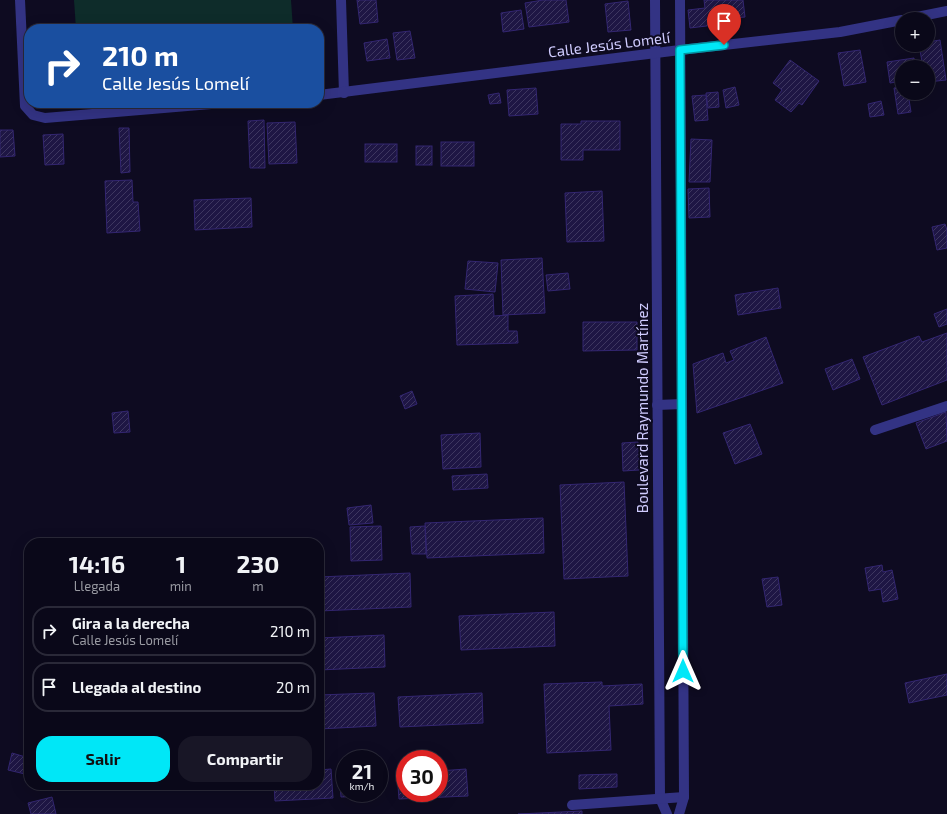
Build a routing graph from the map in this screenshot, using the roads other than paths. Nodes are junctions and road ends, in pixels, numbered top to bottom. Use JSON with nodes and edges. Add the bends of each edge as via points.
{"nodes":[{"id":1,"x":20,"y":0,"type":"edge"},
{"id":2,"x":341,"y":0,"type":"edge"},
{"id":3,"x":655,"y":0,"type":"edge"},
{"id":4,"x":680,"y":0,"type":"edge"},
{"id":5,"x":947,"y":11,"type":"edge"},
{"id":6,"x":935,"y":13,"type":"edge"},
{"id":7,"x":895,"y":21,"type":"edge"},
{"id":8,"x":680,"y":50,"type":"junction"},
{"id":9,"x":654,"y":53,"type":"junction"},
{"id":10,"x":24,"y":85,"type":"edge"},
{"id":11,"x":344,"y":93,"type":"junction"},
{"id":12,"x":324,"y":95,"type":"edge"},
{"id":13,"x":27,"y":108,"type":"edge"},
{"id":14,"x":163,"y":108,"type":"edge"},
{"id":15,"x":682,"y":404,"type":"junction"},
{"id":16,"x":657,"y":405,"type":"junction"},
{"id":17,"x":947,"y":406,"type":"edge"},
{"id":18,"x":875,"y":430,"type":"dead end"},
{"id":19,"x":684,"y":797,"type":"junction"},
{"id":20,"x":660,"y":798,"type":"junction"},
{"id":21,"x":572,"y":805,"type":"dead end"},
{"id":22,"x":667,"y":814,"type":"edge"},
{"id":23,"x":679,"y":814,"type":"edge"}],
"edges":[{"from":1,"to":10,"type":"street"},
{"from":2,"to":11,"type":"street"},
{"from":3,"to":9,"type":"street","name":"Boulevard Raymundo Martínez"},
{"from":4,"to":8,"type":"street"},
{"from":5,"to":6,"type":"street"},
{"from":7,"to":8,"type":"street","name":"Calle Jesús Lomelí","via":[[840,32]]},
{"from":8,"to":9,"type":"street","name":"Calle Jesús Lomelí"},
{"from":8,"to":15,"type":"street"},
{"from":9,"to":11,"type":"street","name":"Calle Jesús Lomelí"},
{"from":9,"to":16,"type":"street","name":"Boulevard Raymundo Martínez"},
{"from":11,"to":12,"type":"street","name":"Calle Jesús Lomelí"},
{"from":13,"to":14,"type":"street","via":[[34,116],[44,118]]},
{"from":15,"to":16,"type":"street"},
{"from":15,"to":19,"type":"street"},
{"from":16,"to":20,"type":"street","name":"Boulevard Raymundo Martínez"},
{"from":17,"to":18,"type":"street"},
{"from":19,"to":20,"type":"street"},
{"from":19,"to":23,"type":"street"},
{"from":20,"to":21,"type":"street"},
{"from":20,"to":22,"type":"street","name":"Boulevard Raymundo Martínez"}]}
